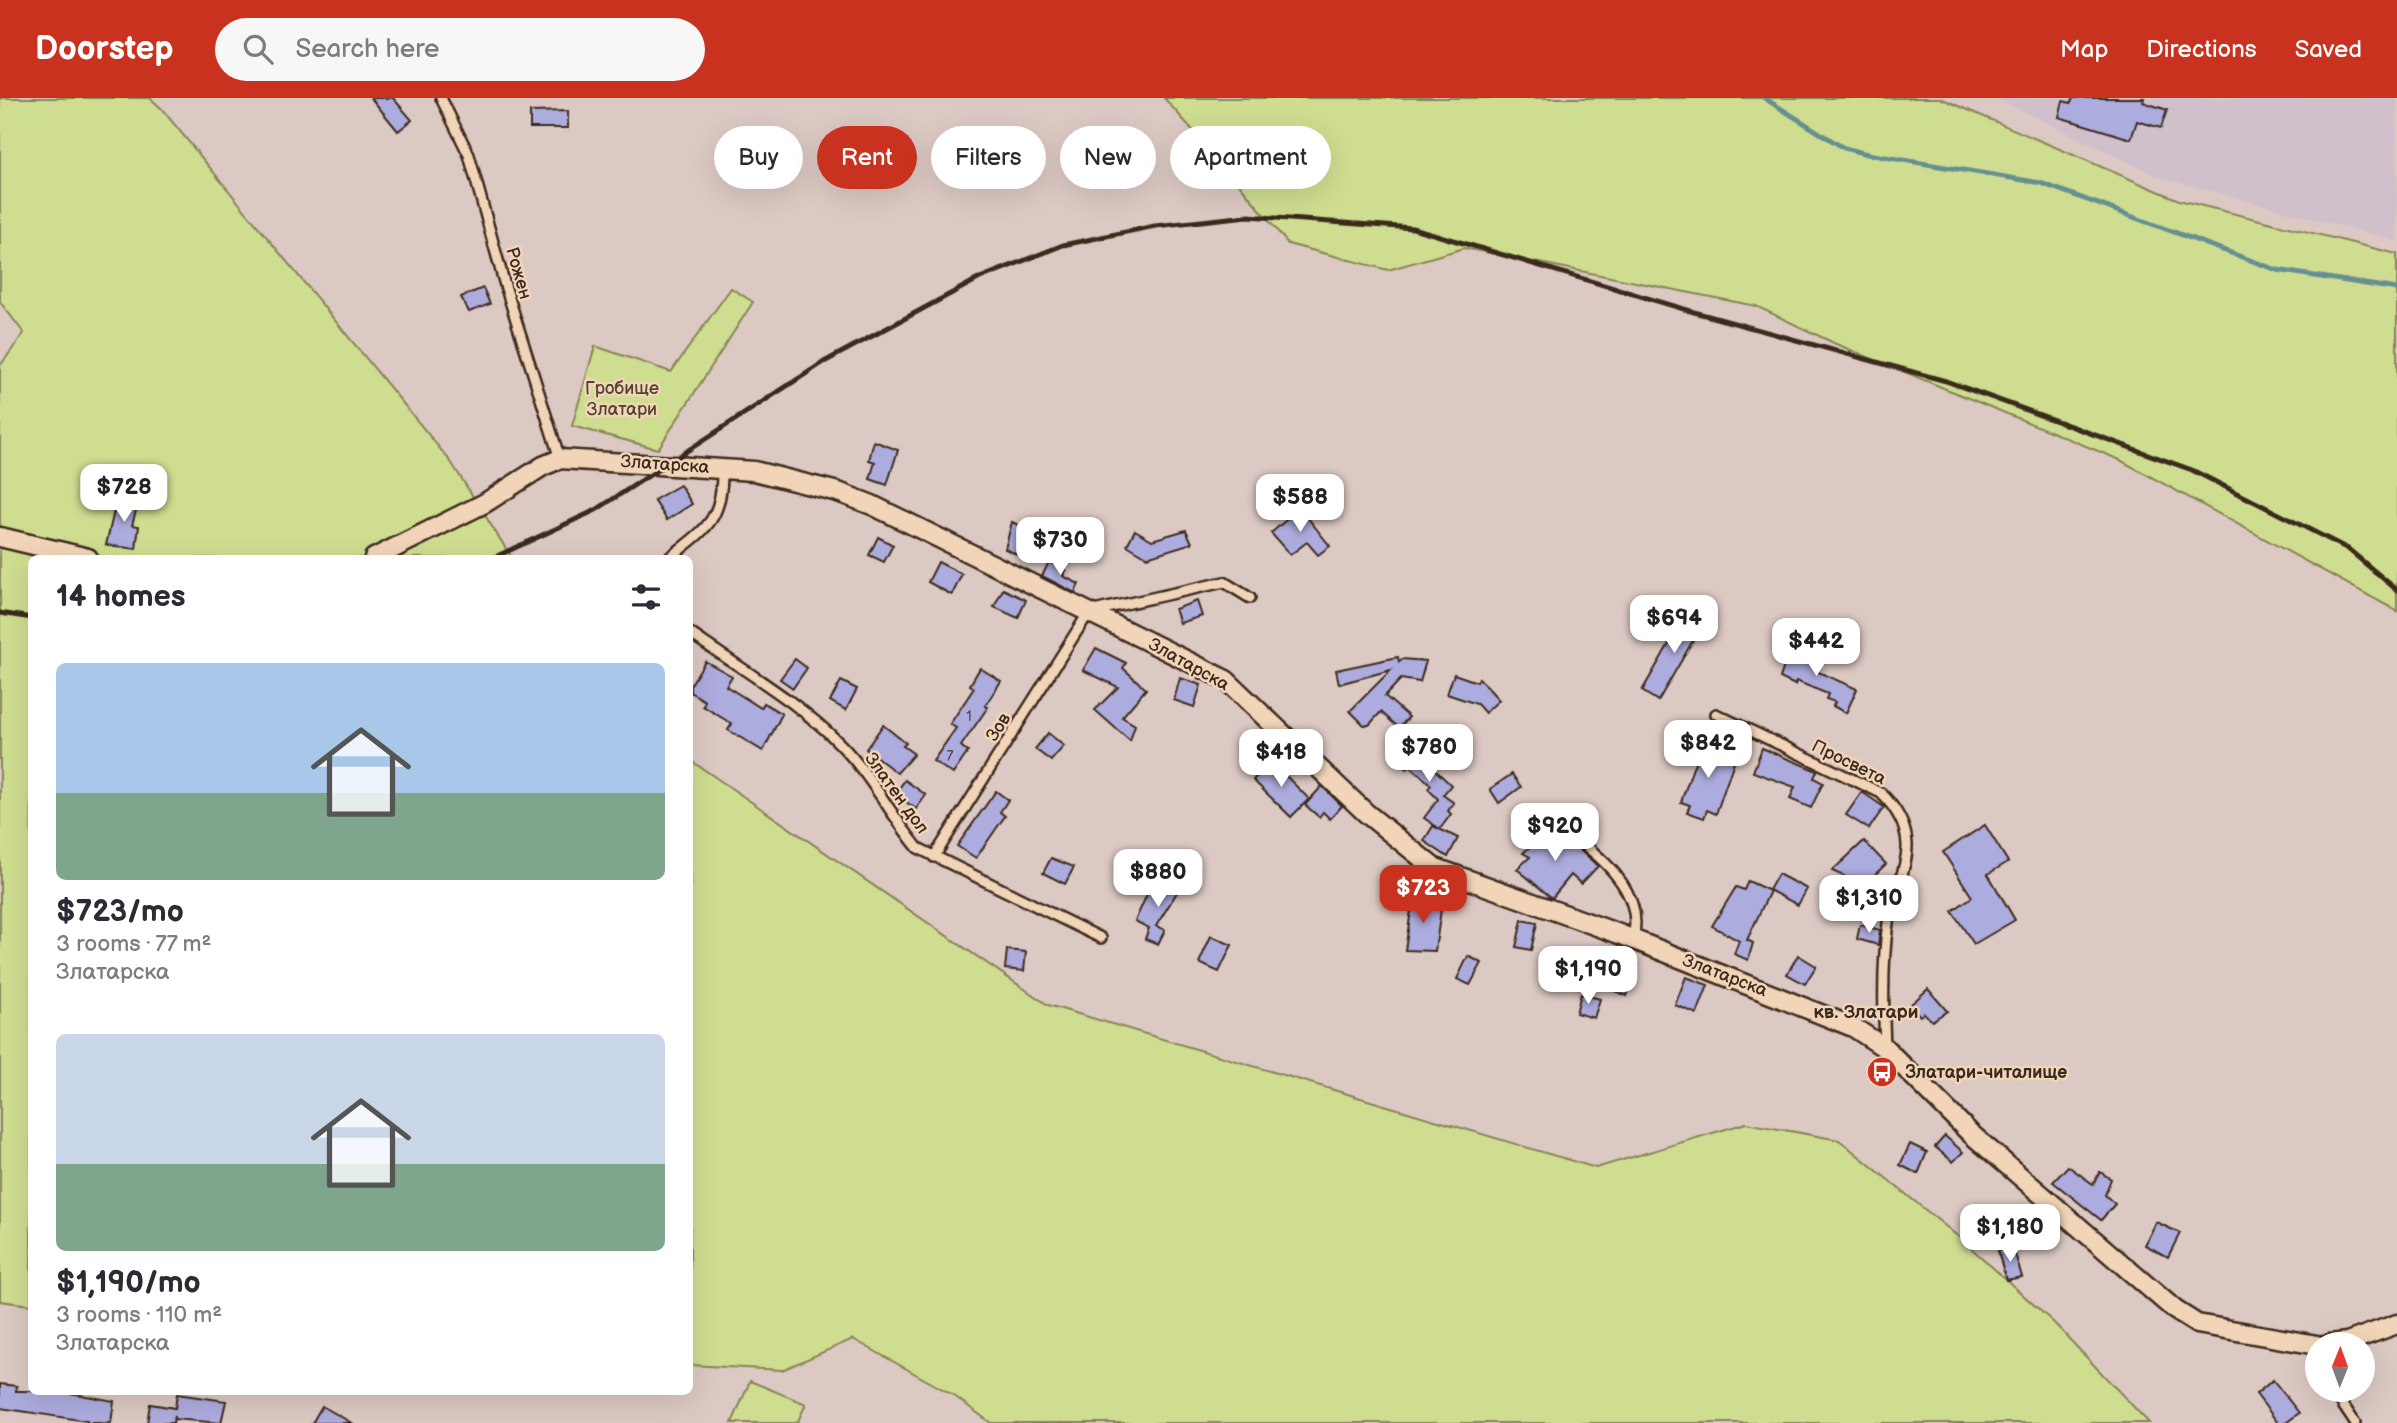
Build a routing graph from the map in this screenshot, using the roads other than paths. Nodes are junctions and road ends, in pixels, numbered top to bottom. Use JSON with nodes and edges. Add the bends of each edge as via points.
{"nodes":[{"id":1,"x":441,"y":98,"type":"edge"},
{"id":2,"x":561,"y":459,"type":"junction"},
{"id":3,"x":722,"y":468,"type":"junction"},
{"id":4,"x":0,"y":537,"type":"edge"},
{"id":5,"x":75,"y":555,"type":"edge"},
{"id":6,"x":383,"y":555,"type":"edge"},
{"id":7,"x":673,"y":555,"type":"edge"},
{"id":8,"x":1250,"y":598,"type":"dead end"},
{"id":9,"x":1089,"y":612,"type":"junction"},
{"id":10,"x":693,"y":634,"type":"edge"},
{"id":11,"x":1716,"y":714,"type":"dead end"},
{"id":12,"x":1565,"y":830,"type":"dead end"},
{"id":13,"x":934,"y":857,"type":"junction"},
{"id":14,"x":1101,"y":938,"type":"dead end"},
{"id":15,"x":1633,"y":939,"type":"junction"},
{"id":16,"x":1885,"y":1048,"type":"junction"},
{"id":17,"x":2397,"y":1324,"type":"edge"},
{"id":18,"x":2375,"y":1332,"type":"edge"},
{"id":19,"x":2305,"y":1343,"type":"edge"},
{"id":20,"x":2341,"y":1402,"type":"edge"},
{"id":21,"x":2355,"y":1423,"type":"edge"}],
"edges":[{"from":1,"to":2,"type":"lane","name":"Рожен","via":[[468,155]]},
{"from":2,"to":3,"type":"street","name":"Златарска"},
{"from":2,"to":6,"type":"street","name":"Златарска"},
{"from":3,"to":7,"type":"lane","via":[[723,497],[713,518]]},
{"from":3,"to":9,"type":"street","name":"Златарска","via":[[786,477],[872,505]]},
{"from":4,"to":5,"type":"street"},
{"from":8,"to":9,"type":"lane","via":[[1224,582]]},
{"from":9,"to":13,"type":"lane","name":"Зов"},
{"from":9,"to":15,"type":"street","name":"Златарска","via":[[1226,680],[1366,813],[1433,867]]},
{"from":10,"to":13,"type":"lane","name":"Златен дол","via":[[824,729],[890,804],[897,822],[918,848]]},
{"from":11,"to":16,"type":"lane","name":"Просвета","via":[[1881,793],[1894,806],[1907,846],[1888,922]]},
{"from":12,"to":15,"type":"lane","via":[[1599,855],[1624,885],[1638,920]]},
{"from":13,"to":14,"type":"lane","name":"Златен дол"},
{"from":15,"to":16,"type":"street","name":"Златарска","via":[[1824,1014]]},
{"from":16,"to":19,"type":"street","name":"Златарска","via":[[1970,1133],[2175,1310],[2197,1324]]},
{"from":17,"to":18,"type":"street"},
{"from":20,"to":21,"type":"lane"}]}
